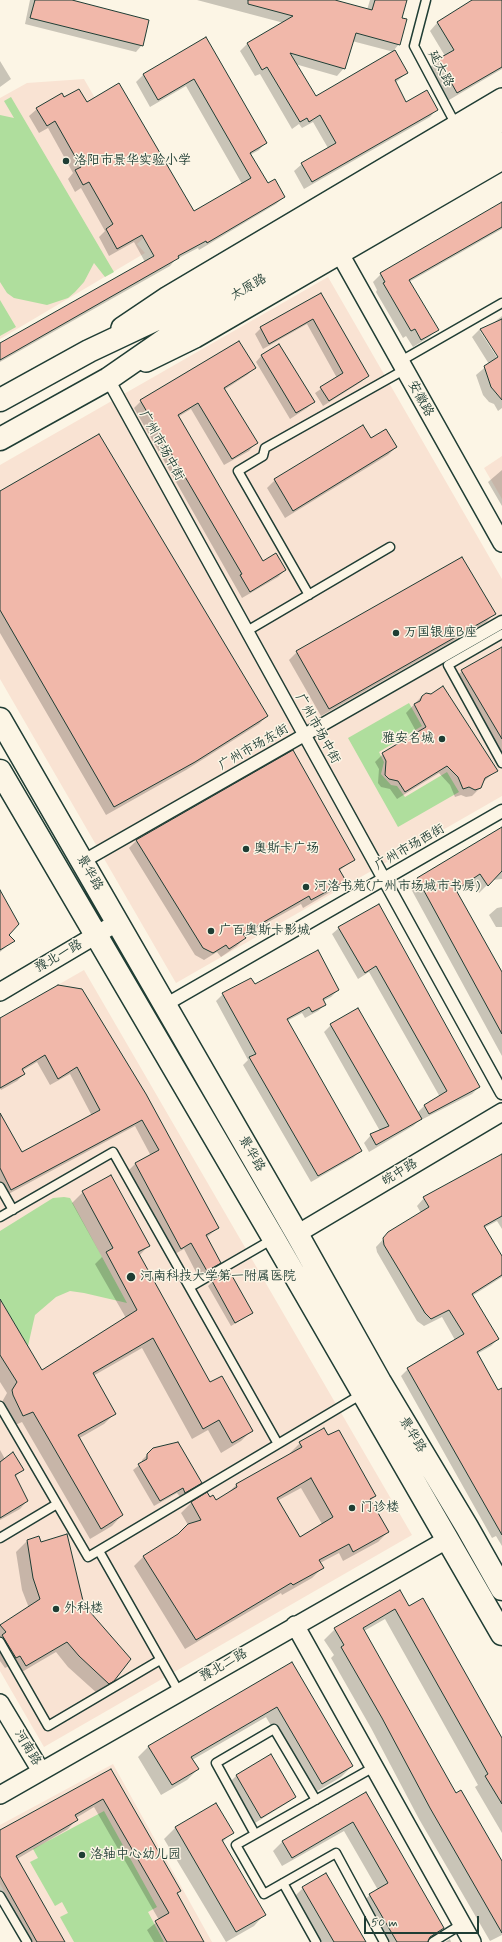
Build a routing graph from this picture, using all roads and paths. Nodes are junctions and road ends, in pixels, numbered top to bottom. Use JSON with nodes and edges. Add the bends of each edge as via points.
{"nodes":[{"id":1,"x":426,"y":0,"type":"edge"},
{"id":2,"x":502,"y":99,"type":"edge"},
{"id":3,"x":502,"y":120,"type":"edge"},
{"id":4,"x":457,"y":125,"type":"junction"},
{"id":5,"x":502,"y":144,"type":"edge"},
{"id":6,"x":502,"y":159,"type":"edge"},
{"id":7,"x":340,"y":254,"type":"junction"},
{"id":8,"x":502,"y":303,"type":"edge"},
{"id":9,"x":89,"y":351,"type":"junction"},
{"id":10,"x":402,"y":366,"type":"junction"},
{"id":11,"x":108,"y":379,"type":"junction"},
{"id":12,"x":0,"y":400,"type":"edge"},
{"id":13,"x":0,"y":439,"type":"edge"},
{"id":14,"x":502,"y":543,"type":"edge"},
{"id":15,"x":390,"y":547,"type":"dead end"},
{"id":16,"x":309,"y":595,"type":"junction"},
{"id":17,"x":502,"y":622,"type":"edge"},
{"id":18,"x":247,"y":631,"type":"junction"},
{"id":19,"x":502,"y":634,"type":"edge"},
{"id":20,"x":0,"y":719,"type":"edge"},
{"id":21,"x":304,"y":735,"type":"junction"},
{"id":22,"x":502,"y":763,"type":"edge"},
{"id":23,"x":0,"y":772,"type":"edge"},
{"id":24,"x":502,"y":811,"type":"edge"},
{"id":25,"x":82,"y":862,"type":"junction"},
{"id":26,"x":384,"y":879,"type":"junction"},
{"id":27,"x":118,"y":922,"type":"junction"},
{"id":28,"x":96,"y":936,"type":"junction"},
{"id":29,"x":0,"y":992,"type":"edge"},
{"id":30,"x":165,"y":1005,"type":"junction"},
{"id":31,"x":502,"y":1093,"type":"edge"},
{"id":32,"x":502,"y":1112,"type":"edge"},
{"id":33,"x":0,"y":1187,"type":"edge"},
{"id":34,"x":13,"y":1210,"type":"junction"},
{"id":35,"x":0,"y":1217,"type":"edge"},
{"id":36,"x":297,"y":1234,"type":"junction"},
{"id":37,"x":274,"y":1239,"type":"junction"},
{"id":38,"x":190,"y":1287,"type":"junction"},
{"id":39,"x":362,"y":1394,"type":"junction"},
{"id":40,"x":0,"y":1406,"type":"edge"},
{"id":41,"x":278,"y":1444,"type":"junction"},
{"id":42,"x":57,"y":1504,"type":"junction"},
{"id":43,"x":0,"y":1538,"type":"edge"},
{"id":44,"x":448,"y":1539,"type":"junction"},
{"id":45,"x":99,"y":1551,"type":"junction"},
{"id":46,"x":502,"y":1588,"type":"edge"},
{"id":47,"x":295,"y":1625,"type":"junction"},
{"id":48,"x":502,"y":1634,"type":"edge"},
{"id":49,"x":0,"y":1642,"type":"edge"},
{"id":50,"x":160,"y":1660,"type":"junction"},
{"id":51,"x":179,"y":1692,"type":"junction"},
{"id":52,"x":0,"y":1703,"type":"edge"},
{"id":53,"x":374,"y":1767,"type":"junction"},
{"id":54,"x":41,"y":1771,"type":"junction"},
{"id":55,"x":0,"y":1795,"type":"edge"},
{"id":56,"x":316,"y":1800,"type":"junction"},
{"id":57,"x":255,"y":1834,"type":"junction"},
{"id":58,"x":283,"y":1883,"type":"junction"},
{"id":59,"x":0,"y":1896,"type":"edge"},
{"id":60,"x":462,"y":1924,"type":"junction"},
{"id":61,"x":27,"y":1942,"type":"edge"},
{"id":62,"x":316,"y":1942,"type":"edge"},
{"id":63,"x":384,"y":1942,"type":"edge"},
{"id":64,"x":433,"y":1942,"type":"edge"},
{"id":65,"x":472,"y":1942,"type":"edge"}],
"edges":[{"from":1,"to":4,"type":"lane","name":"延太路","via":[[414,46]]},
{"from":2,"to":4,"type":"street"},
{"from":3,"to":9,"type":"main road","name":"太原路","via":[[178,309]]},
{"from":4,"to":9,"type":"street","via":[[168,297]]},
{"from":5,"to":11,"type":"main road","name":"太原路","via":[[186,325]]},
{"from":6,"to":7,"type":"street"},
{"from":7,"to":10,"type":"street","name":"安徽路"},
{"from":7,"to":11,"type":"street","via":[[194,337]]},
{"from":8,"to":10,"type":"lane"},
{"from":9,"to":12,"type":"main road","name":"太原路"},
{"from":10,"to":14,"type":"street","name":"安徽路"},
{"from":10,"to":16,"type":"lane","via":[[265,448],[263,456],[238,471]]},
{"from":11,"to":13,"type":"main road","name":"太原路"},
{"from":11,"to":18,"type":"street","name":"广州市场中街"},
{"from":15,"to":16,"type":"lane"},
{"from":16,"to":18,"type":"lane"},
{"from":17,"to":21,"type":"street","name":"广州市场东街"},
{"from":18,"to":21,"type":"street","name":"广州市场中街"},
{"from":19,"to":22,"type":"lane","via":[[448,665]]},
{"from":20,"to":25,"type":"main road","name":"景华路"},
{"from":21,"to":25,"type":"street","name":"广州市场东街"},
{"from":21,"to":26,"type":"street","name":"广州市场中街"},
{"from":23,"to":28,"type":"main road","name":"景华路"},
{"from":24,"to":26,"type":"street","name":"广州市场西街"},
{"from":25,"to":27,"type":"main road","name":"景华路"},
{"from":26,"to":30,"type":"street","name":"广州市场西街"},
{"from":26,"to":31,"type":"street","name":"广州市场中街"},
{"from":27,"to":28,"type":"street","name":"豫北一路"},
{"from":27,"to":30,"type":"main road","name":"景华路"},
{"from":28,"to":29,"type":"street","name":"豫北一路"},
{"from":28,"to":37,"type":"main road","name":"景华路"},
{"from":30,"to":36,"type":"main road","name":"景华路"},
{"from":32,"to":36,"type":"street","name":"皖中路"},
{"from":33,"to":34,"type":"lane"},
{"from":34,"to":35,"type":"lane"},
{"from":34,"to":38,"type":"lane","via":[[113,1152]]},
{"from":36,"to":46,"type":"main road","name":"景华路","via":[[380,1382]]},
{"from":37,"to":38,"type":"lane"},
{"from":37,"to":39,"type":"main road","name":"景华路"},
{"from":38,"to":41,"type":"lane"},
{"from":39,"to":41,"type":"lane"},
{"from":39,"to":44,"type":"main road","name":"景华路"},
{"from":40,"to":42,"type":"lane"},
{"from":41,"to":45,"type":"lane"},
{"from":42,"to":43,"type":"lane"},
{"from":42,"to":45,"type":"lane","via":[[88,1557]]},
{"from":44,"to":47,"type":"street","name":"豫北二路"},
{"from":44,"to":48,"type":"main road","name":"景华路"},
{"from":45,"to":50,"type":"lane"},
{"from":47,"to":51,"type":"street","name":"豫北二路"},
{"from":47,"to":53,"type":"street"},
{"from":49,"to":50,"type":"lane","via":[[48,1726]]},
{"from":50,"to":51,"type":"lane"},
{"from":51,"to":54,"type":"street","name":"豫北二路"},
{"from":52,"to":54,"type":"street","name":"河南路"},
{"from":53,"to":56,"type":"lane"},
{"from":53,"to":60,"type":"street"},
{"from":54,"to":55,"type":"street","name":"豫北二路"},
{"from":56,"to":57,"type":"lane"},
{"from":56,"to":57,"type":"lane","via":[[274,1729],[216,1763]]},
{"from":57,"to":58,"type":"lane","via":[[236,1845],[264,1894]]},
{"from":58,"to":62,"type":"lane"},
{"from":58,"to":63,"type":"lane","via":[[336,1853]]},
{"from":59,"to":61,"type":"lane"},
{"from":60,"to":64,"type":"lane"},
{"from":60,"to":65,"type":"street"}]}
